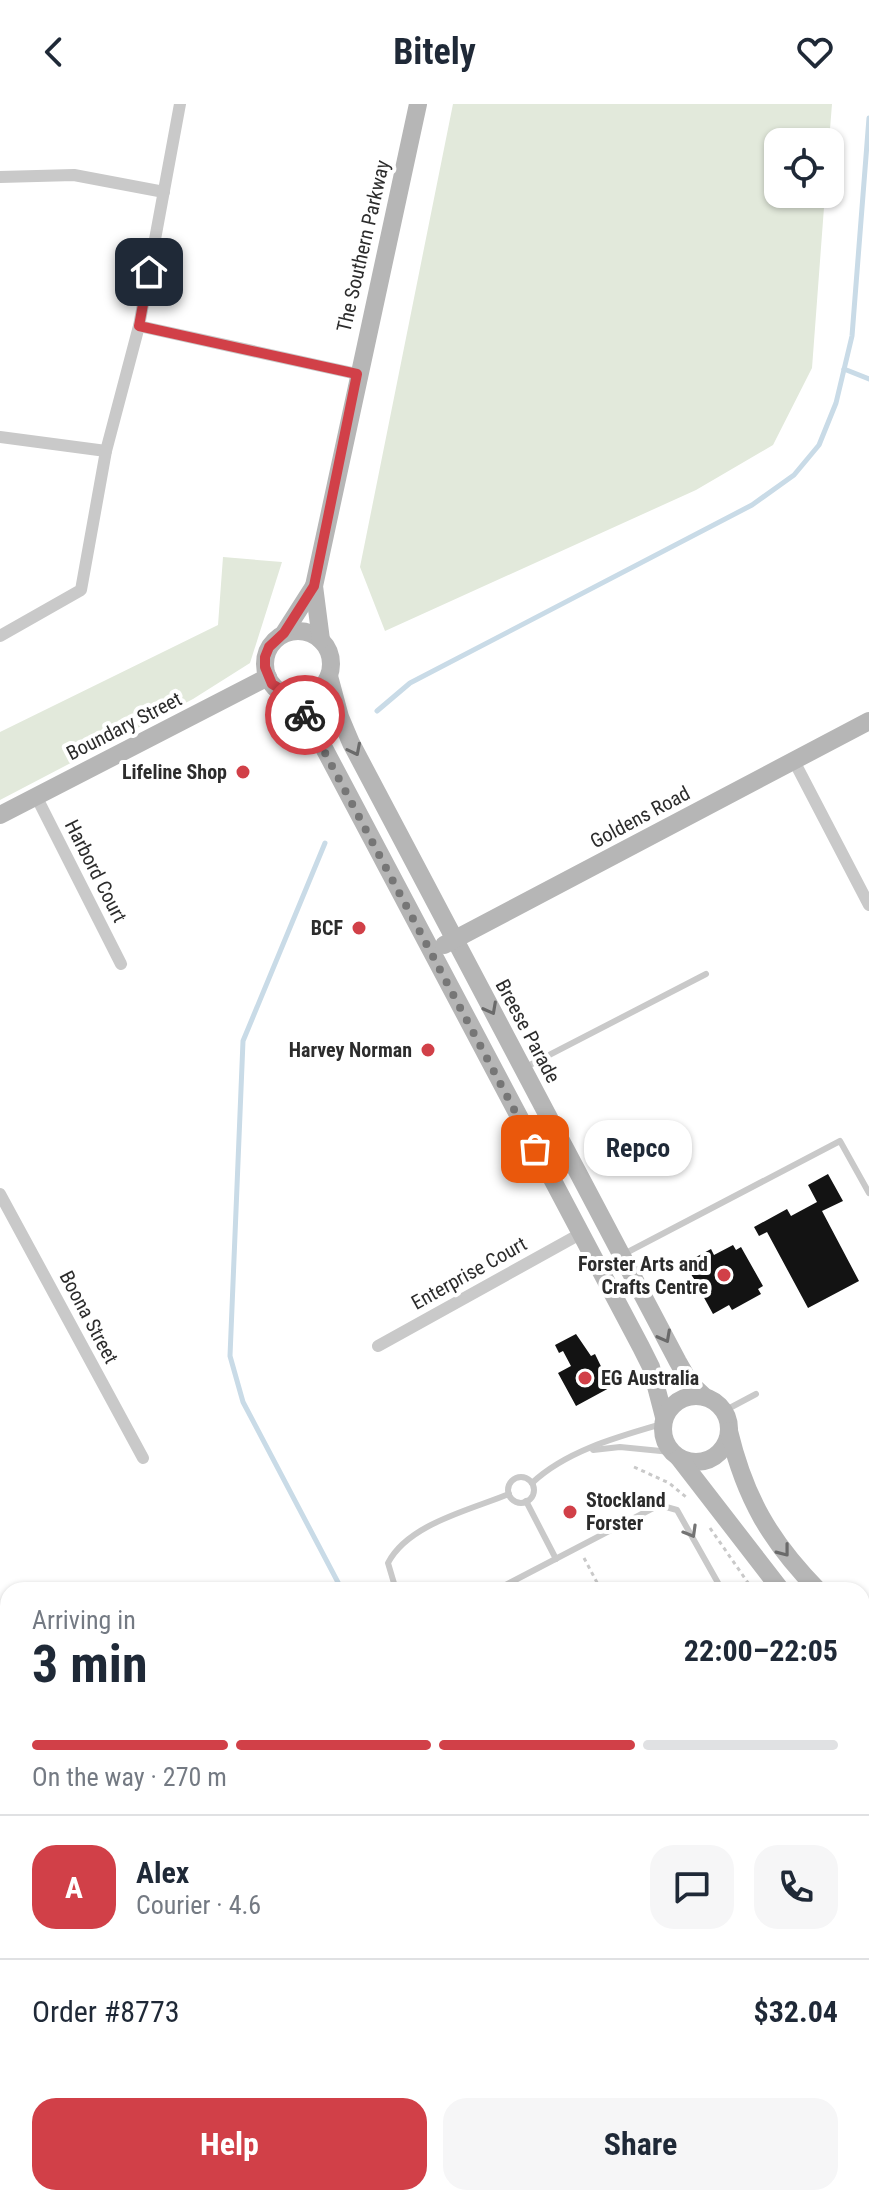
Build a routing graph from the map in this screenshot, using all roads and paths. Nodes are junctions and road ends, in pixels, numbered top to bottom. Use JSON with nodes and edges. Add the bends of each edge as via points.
{"nodes":[{"id":1,"x":180,"y":104,"type":"edge"},
{"id":2,"x":418,"y":104,"type":"edge"},
{"id":3,"x":0,"y":177,"type":"edge"},
{"id":4,"x":164,"y":192,"type":"junction"},
{"id":5,"x":139,"y":326,"type":"junction"},
{"id":6,"x":357,"y":374,"type":"junction"},
{"id":7,"x":0,"y":437,"type":"edge"},
{"id":8,"x":106,"y":451,"type":"junction"},
{"id":9,"x":314,"y":586,"type":"junction"},
{"id":10,"x":284,"y":633,"type":"junction"},
{"id":11,"x":0,"y":636,"type":"edge"},
{"id":12,"x":321,"y":640,"type":"junction"},
{"id":13,"x":329,"y":676,"type":"junction"},
{"id":14,"x":268,"y":677,"type":"junction"},
{"id":15,"x":292,"y":696,"type":"junction"},
{"id":16,"x":869,"y":721,"type":"edge"},
{"id":17,"x":794,"y":761,"type":"junction"},
{"id":18,"x":36,"y":796,"type":"junction"},
{"id":19,"x":0,"y":815,"type":"edge"},
{"id":20,"x":869,"y":905,"type":"edge"},
{"id":21,"x":455,"y":939,"type":"junction"},
{"id":22,"x":431,"y":951,"type":"junction"},
{"id":23,"x":121,"y":964,"type":"dead end"},
{"id":24,"x":706,"y":974,"type":"dead end"},
{"id":25,"x":522,"y":1068,"type":"junction"},
{"id":26,"x":869,"y":1193,"type":"edge"},
{"id":27,"x":0,"y":1194,"type":"edge"},
{"id":28,"x":580,"y":1234,"type":"junction"},
{"id":29,"x":621,"y":1255,"type":"junction"},
{"id":30,"x":378,"y":1346,"type":"dead end"},
{"id":31,"x":756,"y":1394,"type":"dead end"},
{"id":32,"x":705,"y":1397,"type":"junction"},
{"id":33,"x":724,"y":1411,"type":"junction"},
{"id":34,"x":663,"y":1421,"type":"junction"},
{"id":35,"x":729,"y":1431,"type":"junction"},
{"id":36,"x":581,"y":1452,"type":"junction"},
{"id":37,"x":675,"y":1455,"type":"junction"},
{"id":38,"x":143,"y":1458,"type":"dead end"},
{"id":39,"x":634,"y":1467,"type":"dead end"},
{"id":40,"x":532,"y":1483,"type":"junction"},
{"id":41,"x":509,"y":1494,"type":"junction"},
{"id":42,"x":687,"y":1498,"type":"dead end"},
{"id":43,"x":526,"y":1501,"type":"junction"},
{"id":44,"x":709,"y":1526,"type":"dead end"},
{"id":45,"x":583,"y":1555,"type":"dead end"},
{"id":46,"x":556,"y":1559,"type":"junction"},
{"id":47,"x":394,"y":1582,"type":"edge"},
{"id":48,"x":511,"y":1582,"type":"edge"},
{"id":49,"x":597,"y":1582,"type":"edge"},
{"id":50,"x":718,"y":1582,"type":"edge"},
{"id":51,"x":748,"y":1582,"type":"edge"},
{"id":52,"x":775,"y":1582,"type":"edge"},
{"id":53,"x":811,"y":1582,"type":"edge"}],
"edges":[{"from":1,"to":4,"type":"street"},
{"from":2,"to":6,"type":"main road","name":"The Southern Parkway"},
{"from":3,"to":4,"type":"street","via":[[74,175]]},
{"from":4,"to":5,"type":"street"},
{"from":5,"to":6,"type":"street"},
{"from":5,"to":8,"type":"street"},
{"from":6,"to":9,"type":"main road","name":"The Southern Parkway"},
{"from":7,"to":8,"type":"street"},
{"from":8,"to":11,"type":"street","via":[[81,590]]},
{"from":9,"to":10,"type":"main road","name":"The Southern Parkway"},
{"from":9,"to":12,"type":"main road","name":"The Southern Parkway"},
{"from":10,"to":12,"type":"main road","via":[[304,631]]},
{"from":10,"to":14,"type":"main road","via":[[265,657]]},
{"from":12,"to":13,"type":"main road","via":[[329,653]]},
{"from":13,"to":15,"type":"main road","via":[[314,693]]},
{"from":13,"to":21,"type":"main road","name":"Breese Parade","one_way":true,"via":[[351,743]]},
{"from":14,"to":15,"type":"main road","via":[[277,690]]},
{"from":14,"to":18,"type":"main road","name":"Boundary Street"},
{"from":15,"to":22,"type":"main road"},
{"from":16,"to":17,"type":"main road","name":"Goldens Road"},
{"from":17,"to":20,"type":"street"},
{"from":17,"to":21,"type":"main road","name":"Goldens Road"},
{"from":18,"to":19,"type":"main road","name":"Boundary Street"},
{"from":18,"to":23,"type":"street","name":"Harbord Court"},
{"from":21,"to":22,"type":"main road","name":"Goldens Road"},
{"from":21,"to":25,"type":"main road","name":"Breese Parade","one_way":true},
{"from":22,"to":28,"type":"main road"},
{"from":24,"to":25,"type":"lane"},
{"from":25,"to":29,"type":"main road","name":"Breese Parade"},
{"from":26,"to":29,"type":"lane","via":[[840,1141]]},
{"from":27,"to":38,"type":"street","name":"Boona Street"},
{"from":28,"to":30,"type":"street","name":"Enterprise Court"},
{"from":28,"to":34,"type":"main road","via":[[641,1347]]},
{"from":29,"to":32,"type":"main road","name":"Breese Parade","one_way":true,"via":[[684,1372]]},
{"from":31,"to":33,"type":"lane"},
{"from":32,"to":33,"type":"main road"},
{"from":32,"to":34,"type":"main road","via":[[676,1402]]},
{"from":33,"to":35,"type":"main road"},
{"from":34,"to":36,"type":"lane"},
{"from":34,"to":37,"type":"main road","via":[[665,1444]]},
{"from":35,"to":37,"type":"main road","via":[[721,1452],[712,1459],[690,1462]]},
{"from":35,"to":53,"type":"main road","one_way":true,"via":[[746,1492],[764,1526]]},
{"from":36,"to":37,"type":"lane","via":[[620,1447]]},
{"from":36,"to":40,"type":"lane"},
{"from":37,"to":52,"type":"main road"},
{"from":39,"to":42,"type":"path"},
{"from":40,"to":41,"type":"lane","via":[[517,1477],[510,1482]]},
{"from":40,"to":43,"type":"lane"},
{"from":41,"to":43,"type":"lane"},
{"from":41,"to":47,"type":"lane","via":[[427,1528],[395,1548],[388,1563]]},
{"from":43,"to":46,"type":"lane"},
{"from":44,"to":51,"type":"path"},
{"from":45,"to":49,"type":"path"},
{"from":46,"to":48,"type":"lane"},
{"from":46,"to":50,"type":"lane","one_way":true,"via":[[646,1510],[668,1506],[691,1529]]}]}
